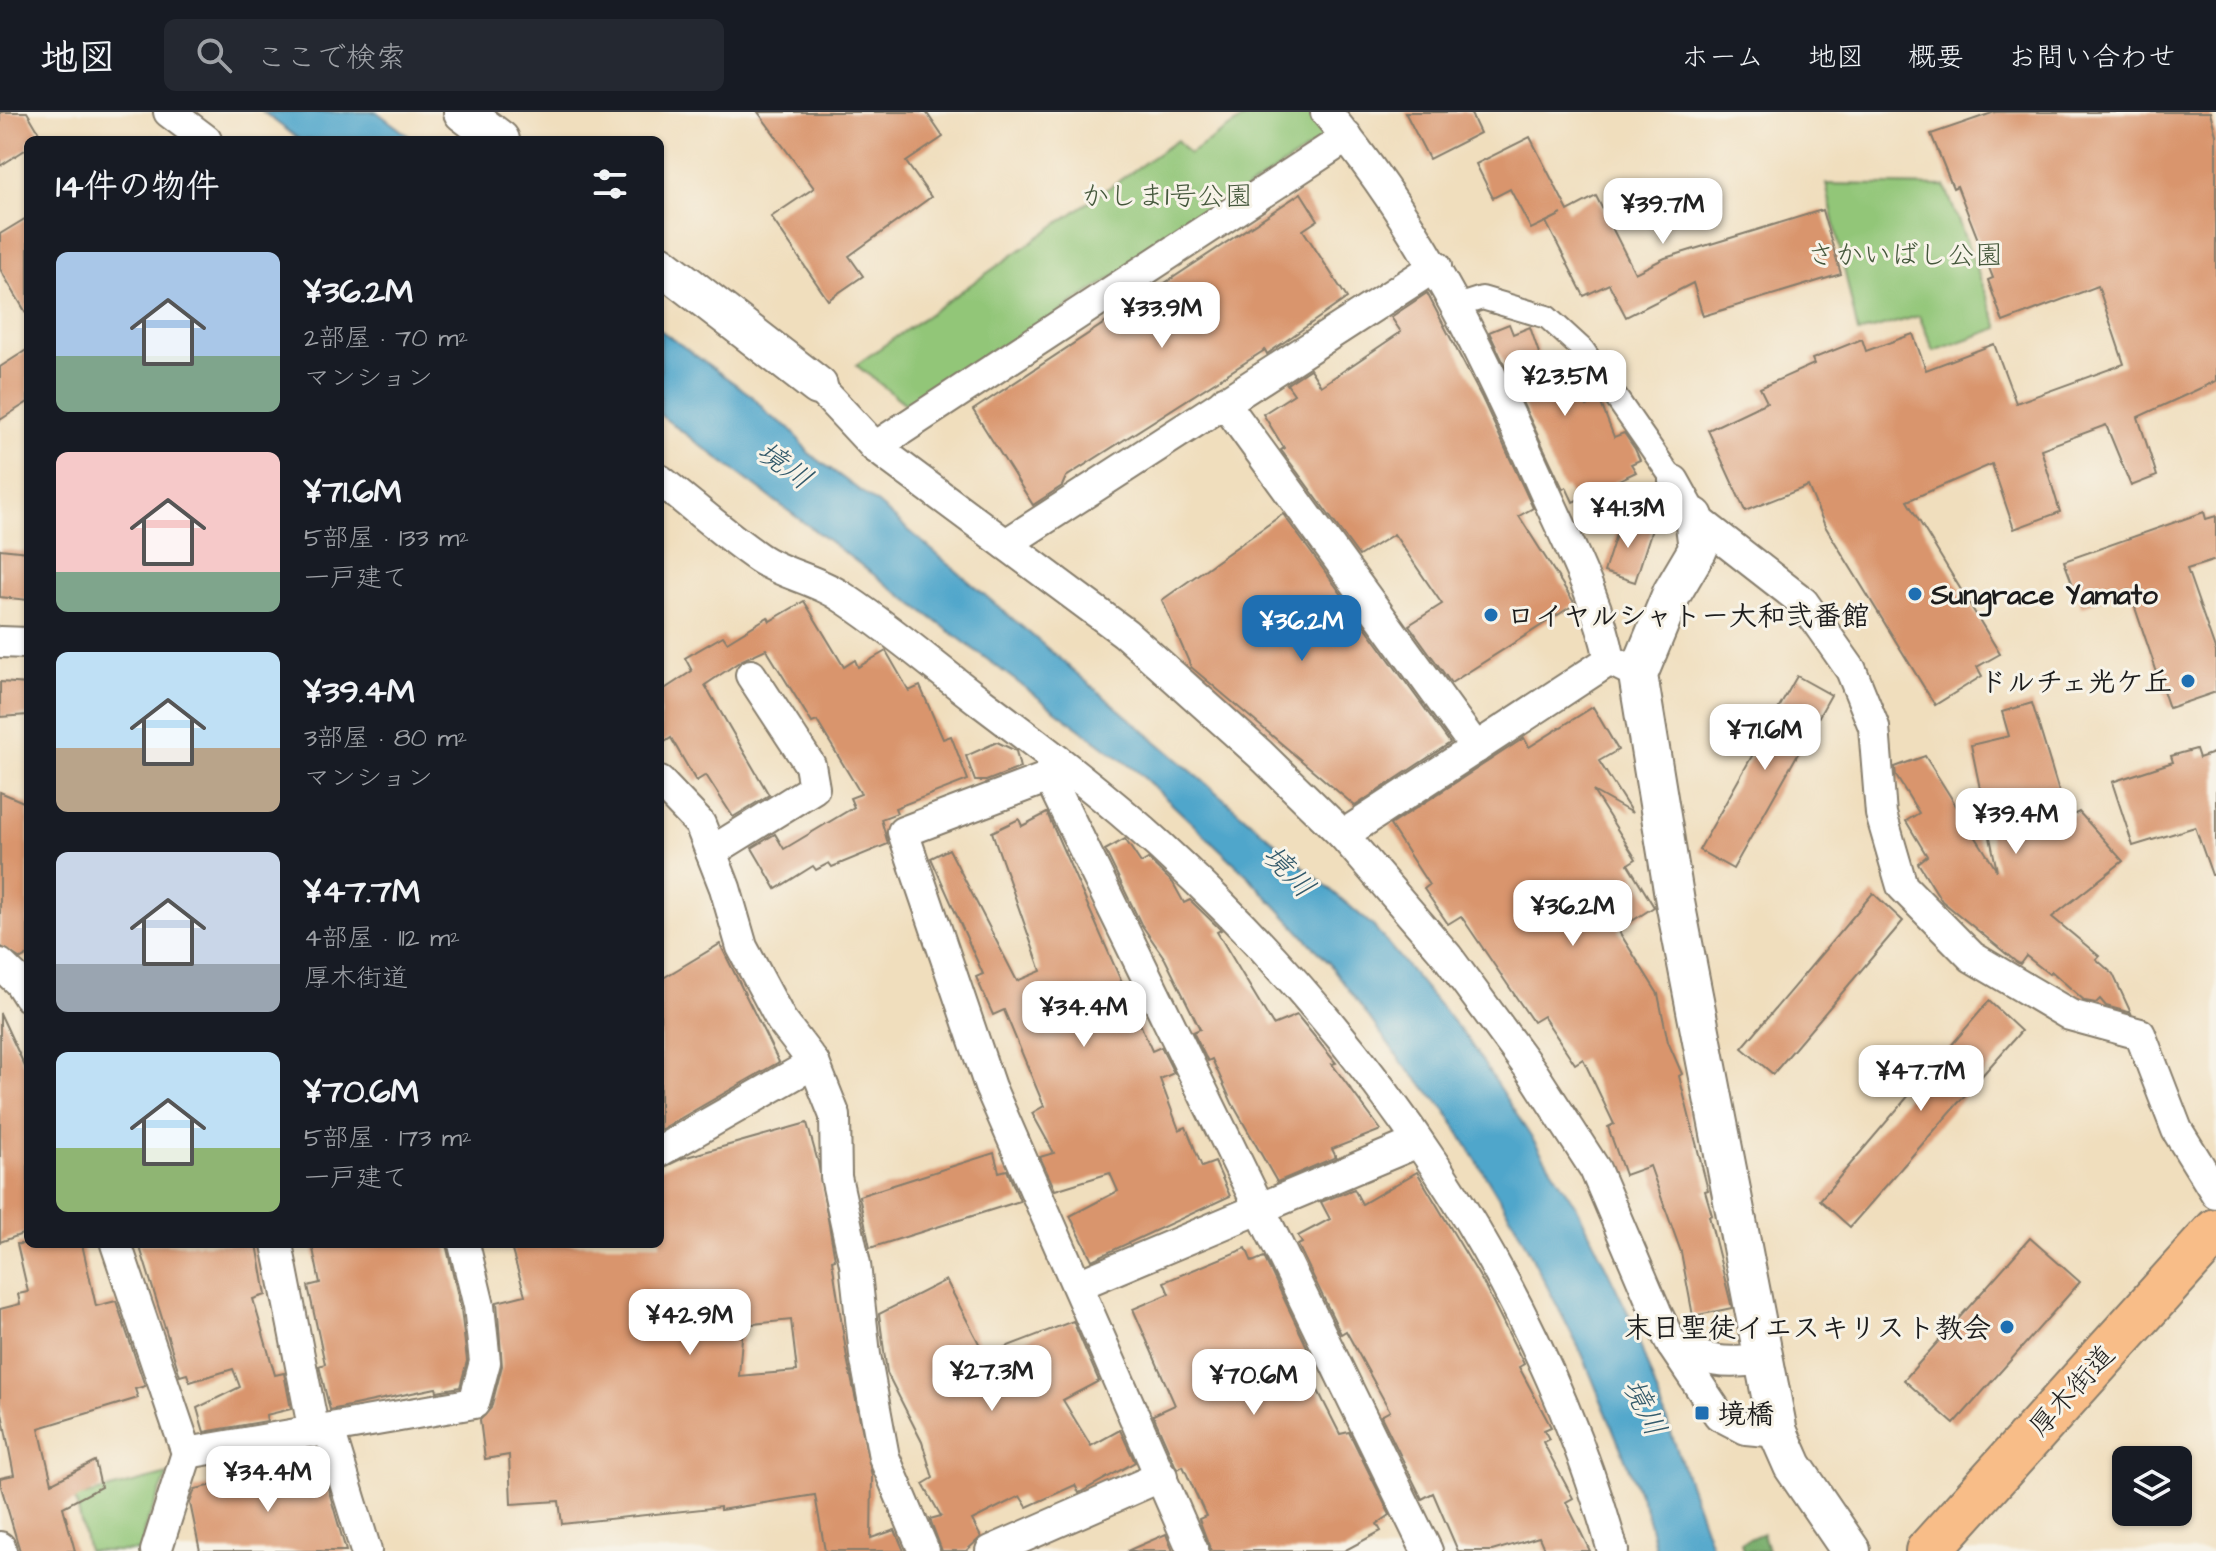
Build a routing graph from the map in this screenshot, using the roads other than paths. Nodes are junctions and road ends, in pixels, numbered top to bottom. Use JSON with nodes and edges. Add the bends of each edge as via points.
{"nodes":[{"id":1,"x":169,"y":112,"type":"edge"},
{"id":2,"x":463,"y":112,"type":"edge"},
{"id":3,"x":1326,"y":112,"type":"edge"},
{"id":4,"x":201,"y":136,"type":"edge"},
{"id":5,"x":495,"y":136,"type":"edge"},
{"id":6,"x":1347,"y":137,"type":"junction"},
{"id":7,"x":1436,"y":266,"type":"junction"},
{"id":8,"x":664,"y":267,"type":"edge"},
{"id":9,"x":1457,"y":306,"type":"junction"},
{"id":10,"x":818,"y":386,"type":"joint"},
{"id":11,"x":1224,"y":402,"type":"junction"},
{"id":12,"x":875,"y":447,"type":"junction"},
{"id":13,"x":1674,"y":481,"type":"joint"},
{"id":14,"x":664,"y":483,"type":"edge"},
{"id":15,"x":1694,"y":517,"type":"junction"},
{"id":16,"x":1006,"y":544,"type":"junction"},
{"id":17,"x":0,"y":642,"type":"edge"},
{"id":18,"x":24,"y":643,"type":"edge"},
{"id":19,"x":1624,"y":667,"type":"junction"},
{"id":20,"x":751,"y":675,"type":"dead end"},
{"id":21,"x":1476,"y":748,"type":"junction"},
{"id":22,"x":1052,"y":768,"type":"junction"},
{"id":23,"x":664,"y":786,"type":"edge"},
{"id":24,"x":1343,"y":835,"type":"junction"},
{"id":25,"x":711,"y":852,"type":"junction"},
{"id":26,"x":0,"y":964,"type":"edge"},
{"id":27,"x":24,"y":990,"type":"edge"},
{"id":28,"x":814,"y":1063,"type":"junction"},
{"id":29,"x":1418,"y":1142,"type":"junction"},
{"id":30,"x":664,"y":1149,"type":"edge"},
{"id":31,"x":2216,"y":1193,"type":"edge"},
{"id":32,"x":1260,"y":1208,"type":"junction"},
{"id":33,"x":2216,"y":1231,"type":"edge"},
{"id":34,"x":117,"y":1248,"type":"edge"},
{"id":35,"x":278,"y":1248,"type":"edge"},
{"id":36,"x":465,"y":1248,"type":"edge"},
{"id":37,"x":1078,"y":1285,"type":"junction"},
{"id":38,"x":1672,"y":1345,"type":"junction"},
{"id":39,"x":1763,"y":1359,"type":"junction"},
{"id":40,"x":321,"y":1431,"type":"junction"},
{"id":41,"x":1778,"y":1432,"type":"junction"},
{"id":42,"x":187,"y":1453,"type":"junction"},
{"id":43,"x":1162,"y":1476,"type":"junction"},
{"id":44,"x":1003,"y":1549,"type":"edge"},
{"id":45,"x":156,"y":1551,"type":"edge"},
{"id":46,"x":366,"y":1551,"type":"edge"},
{"id":47,"x":924,"y":1551,"type":"edge"},
{"id":48,"x":1193,"y":1551,"type":"edge"},
{"id":49,"x":1427,"y":1551,"type":"edge"},
{"id":50,"x":1613,"y":1551,"type":"edge"},
{"id":51,"x":1851,"y":1551,"type":"edge"},
{"id":52,"x":1928,"y":1551,"type":"edge"}],
"edges":[{"from":1,"to":4,"type":"street"},
{"from":2,"to":5,"type":"street"},
{"from":3,"to":6,"type":"street"},
{"from":6,"to":7,"type":"street"},
{"from":6,"to":12,"type":"street"},
{"from":7,"to":9,"type":"street"},
{"from":7,"to":11,"type":"street"},
{"from":8,"to":10,"type":"street"},
{"from":9,"to":13,"type":"street","via":[[1482,298],[1547,317],[1583,350]]},
{"from":9,"to":19,"type":"street"},
{"from":10,"to":12,"type":"street"},
{"from":11,"to":16,"type":"street"},
{"from":11,"to":21,"type":"street"},
{"from":12,"to":16,"type":"street"},
{"from":13,"to":15,"type":"street"},
{"from":14,"to":22,"type":"street","via":[[761,560],[837,594]]},
{"from":15,"to":19,"type":"street","via":[[1698,549]]},
{"from":15,"to":31,"type":"street","via":[[1803,602],[1851,670],[1874,727],[1881,814],[1902,886],[1972,957],[2070,1015],[2140,1034],[2177,1130]]},
{"from":16,"to":24,"type":"street","via":[[1125,633]]},
{"from":17,"to":18,"type":"street"},
{"from":19,"to":21,"type":"street"},
{"from":19,"to":39,"type":"street","via":[[1759,1272]]},
{"from":20,"to":25,"type":"street","via":[[810,765],[814,788]]},
{"from":21,"to":24,"type":"street"},
{"from":22,"to":29,"type":"street","via":[[1158,844],[1273,960],[1371,1076]]},
{"from":22,"to":32,"type":"street"},
{"from":22,"to":37,"type":"street","via":[[903,832],[990,1087]]},
{"from":23,"to":25,"type":"street","via":[[700,824]]},
{"from":24,"to":38,"type":"street","via":[[1447,956],[1595,1169]]},
{"from":25,"to":28,"type":"street","via":[[742,947],[781,1020]]},
{"from":26,"to":27,"type":"street"},
{"from":28,"to":30,"type":"street"},
{"from":28,"to":47,"type":"street","via":[[835,1116],[836,1177],[855,1264],[884,1457]]},
{"from":29,"to":32,"type":"street"},
{"from":29,"to":50,"type":"street","via":[[1479,1232],[1549,1369],[1594,1480]]},
{"from":32,"to":37,"type":"street"},
{"from":32,"to":49,"type":"street"},
{"from":33,"to":52,"type":"main road","name":"厚木街道"},
{"from":34,"to":42,"type":"street"},
{"from":35,"to":40,"type":"street"},
{"from":36,"to":40,"type":"street","via":[[485,1362],[474,1403]]},
{"from":37,"to":43,"type":"street"},
{"from":38,"to":39,"type":"street","via":[[1708,1362]]},
{"from":38,"to":41,"type":"street","via":[[1719,1415],[1746,1429]]},
{"from":39,"to":41,"type":"street"},
{"from":40,"to":42,"type":"street"},
{"from":40,"to":46,"type":"street"},
{"from":41,"to":51,"type":"street","via":[[1793,1466]]},
{"from":42,"to":45,"type":"street"},
{"from":43,"to":44,"type":"street"},
{"from":43,"to":48,"type":"street"}]}
